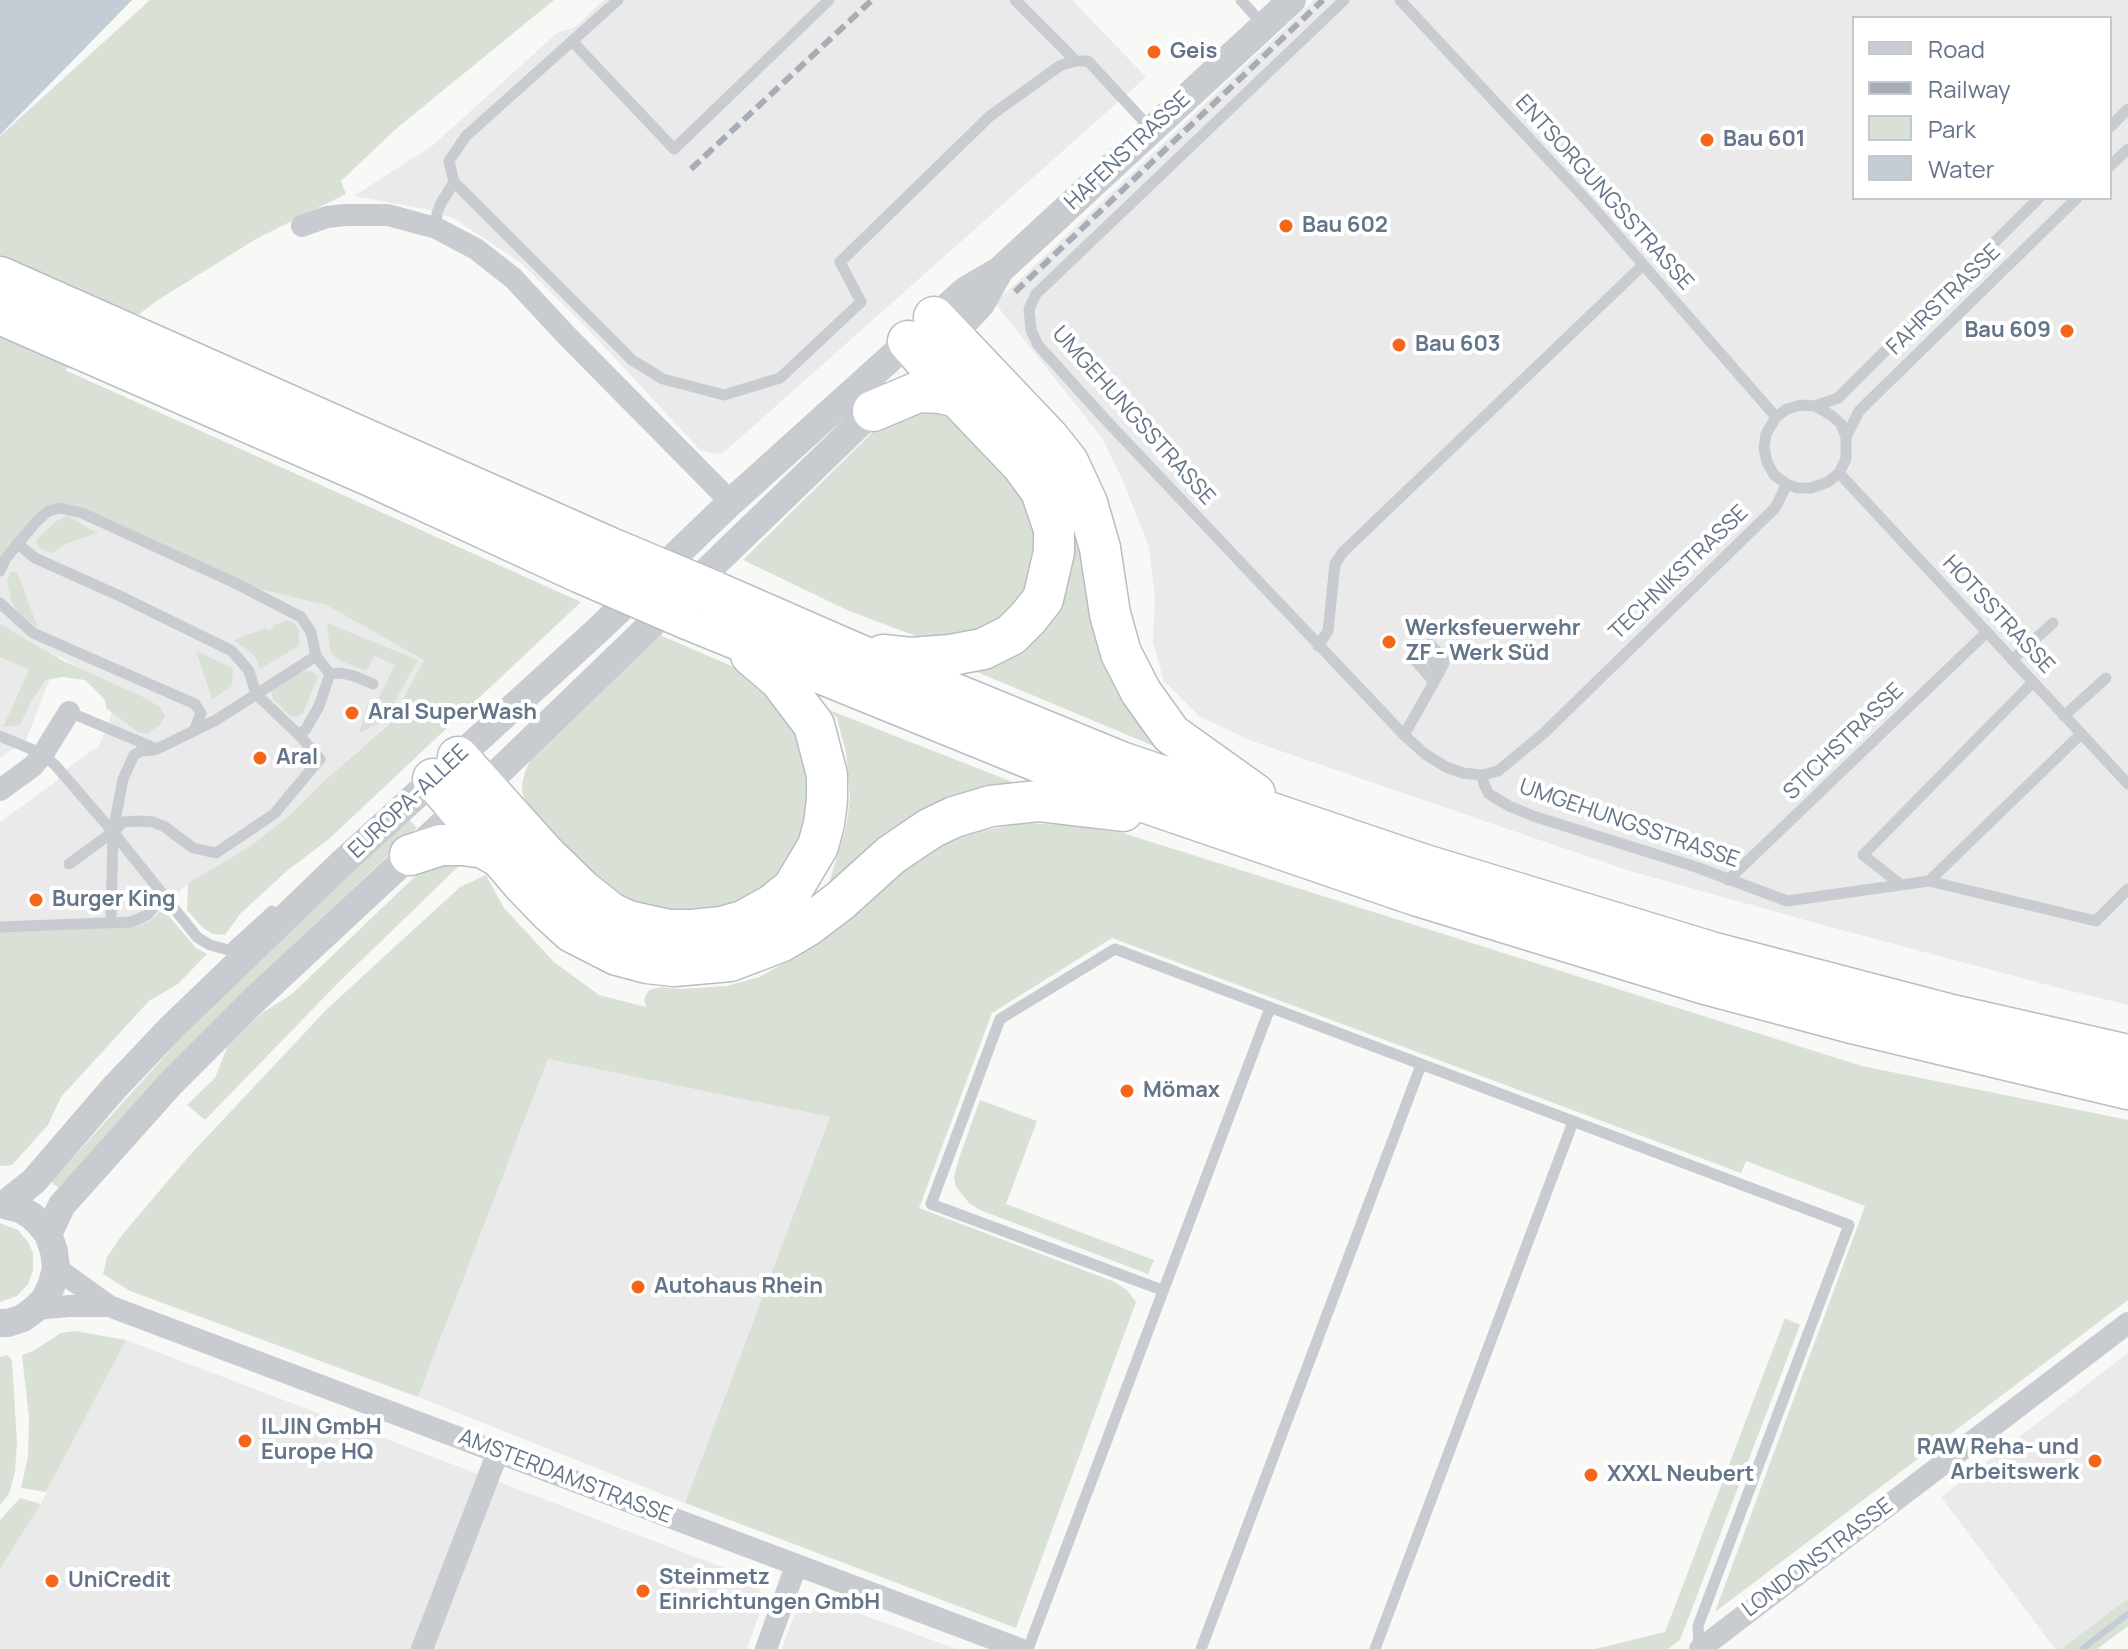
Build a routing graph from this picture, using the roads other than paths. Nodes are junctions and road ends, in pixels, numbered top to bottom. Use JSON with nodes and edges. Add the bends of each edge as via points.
{"nodes":[{"id":1,"x":618,"y":0,"type":"edge"},
{"id":2,"x":829,"y":0,"type":"edge"},
{"id":3,"x":1015,"y":0,"type":"edge"},
{"id":4,"x":1241,"y":0,"type":"edge"},
{"id":5,"x":1292,"y":0,"type":"edge"},
{"id":6,"x":1344,"y":0,"type":"edge"},
{"id":7,"x":1400,"y":0,"type":"edge"},
{"id":8,"x":1264,"y":26,"type":"junction"},
{"id":9,"x":572,"y":41,"type":"junction"},
{"id":10,"x":1076,"y":61,"type":"junction"},
{"id":11,"x":2128,"y":109,"type":"edge"},
{"id":12,"x":2112,"y":125,"type":"edge"},
{"id":13,"x":1151,"y":129,"type":"junction"},
{"id":14,"x":2128,"y":149,"type":"edge"},
{"id":15,"x":2112,"y":164,"type":"edge"},
{"id":16,"x":454,"y":182,"type":"junction"},
{"id":17,"x":2037,"y":200,"type":"edge"},
{"id":18,"x":2075,"y":200,"type":"edge"},
{"id":19,"x":302,"y":226,"type":"dead end"},
{"id":20,"x":436,"y":228,"type":"junction"},
{"id":21,"x":1643,"y":265,"type":"junction"},
{"id":22,"x":0,"y":277,"type":"edge"},
{"id":23,"x":0,"y":314,"type":"edge"},
{"id":24,"x":930,"y":339,"type":"junction"},
{"id":25,"x":177,"y":373,"type":"junction"},
{"id":26,"x":957,"y":397,"type":"junction"},
{"id":27,"x":1815,"y":406,"type":"junction"},
{"id":28,"x":873,"y":411,"type":"junction"},
{"id":29,"x":1776,"y":417,"type":"junction"},
{"id":30,"x":1846,"y":437,"type":"junction"},
{"id":31,"x":1839,"y":473,"type":"junction"},
{"id":32,"x":1787,"y":484,"type":"junction"},
{"id":33,"x":731,"y":502,"type":"junction"},
{"id":34,"x":17,"y":543,"type":"junction"},
{"id":35,"x":0,"y":571,"type":"edge"},
{"id":36,"x":0,"y":603,"type":"edge"},
{"id":37,"x":698,"y":604,"type":"junction"},
{"id":38,"x":2053,"y":623,"type":"dead end"},
{"id":39,"x":1987,"y":632,"type":"junction"},
{"id":40,"x":733,"y":639,"type":"junction"},
{"id":41,"x":1318,"y":646,"type":"junction"},
{"id":42,"x":855,"y":653,"type":"junction"},
{"id":43,"x":316,"y":656,"type":"junction"},
{"id":44,"x":2012,"y":660,"type":"junction"},
{"id":45,"x":330,"y":674,"type":"junction"},
{"id":46,"x":1437,"y":676,"type":"junction"},
{"id":47,"x":2106,"y":678,"type":"dead end"},
{"id":48,"x":2033,"y":682,"type":"junction"},
{"id":49,"x":373,"y":684,"type":"dead end"},
{"id":50,"x":256,"y":694,"type":"junction"},
{"id":51,"x":69,"y":712,"type":"joint"},
{"id":52,"x":2064,"y":716,"type":"junction"},
{"id":53,"x":194,"y":731,"type":"junction"},
{"id":54,"x":2081,"y":734,"type":"junction"},
{"id":55,"x":299,"y":735,"type":"junction"},
{"id":56,"x":1404,"y":735,"type":"junction"},
{"id":57,"x":0,"y":736,"type":"edge"},
{"id":58,"x":157,"y":749,"type":"junction"},
{"id":59,"x":43,"y":754,"type":"junction"},
{"id":60,"x":446,"y":768,"type":"junction"},
{"id":61,"x":1482,"y":775,"type":"junction"},
{"id":62,"x":2128,"y":784,"type":"edge"},
{"id":63,"x":0,"y":790,"type":"edge"},
{"id":64,"x":472,"y":798,"type":"junction"},
{"id":65,"x":1199,"y":821,"type":"junction"},
{"id":66,"x":1298,"y":822,"type":"junction"},
{"id":67,"x":113,"y":832,"type":"junction"},
{"id":68,"x":410,"y":855,"type":"junction"},
{"id":69,"x":501,"y":858,"type":"junction"},
{"id":70,"x":343,"y":862,"type":"junction"},
{"id":71,"x":69,"y":864,"type":"dead end"},
{"id":72,"x":1728,"y":880,"type":"junction"},
{"id":73,"x":1929,"y":881,"type":"junction"},
{"id":74,"x":1900,"y":884,"type":"junction"},
{"id":75,"x":2128,"y":889,"type":"edge"},
{"id":76,"x":296,"y":890,"type":"dead end"},
{"id":77,"x":164,"y":895,"type":"junction"},
{"id":78,"x":286,"y":899,"type":"dead end"},
{"id":79,"x":111,"y":921,"type":"junction"},
{"id":80,"x":0,"y":927,"type":"edge"},
{"id":81,"x":1270,"y":1008,"type":"junction"},
{"id":82,"x":2128,"y":1055,"type":"edge"},
{"id":83,"x":1421,"y":1065,"type":"junction"},
{"id":84,"x":2128,"y":1089,"type":"edge"},
{"id":85,"x":1573,"y":1122,"type":"junction"},
{"id":86,"x":3,"y":1204,"type":"edge"},
{"id":87,"x":48,"y":1234,"type":"junction"},
{"id":88,"x":56,"y":1268,"type":"junction"},
{"id":89,"x":1162,"y":1290,"type":"junction"},
{"id":90,"x":109,"y":1306,"type":"junction"},
{"id":91,"x":35,"y":1309,"type":"junction"},
{"id":92,"x":0,"y":1323,"type":"edge"},
{"id":93,"x":2128,"y":1323,"type":"edge"},
{"id":94,"x":498,"y":1452,"type":"junction"},
{"id":95,"x":796,"y":1566,"type":"junction"},
{"id":96,"x":422,"y":1649,"type":"edge"},
{"id":97,"x":766,"y":1649,"type":"edge"},
{"id":98,"x":1020,"y":1649,"type":"edge"},
{"id":99,"x":1028,"y":1649,"type":"edge"},
{"id":100,"x":1201,"y":1649,"type":"edge"},
{"id":101,"x":1375,"y":1649,"type":"edge"},
{"id":102,"x":1699,"y":1649,"type":"edge"}],
"edges":[{"from":1,"to":9,"type":"lane"},
{"from":2,"to":9,"type":"lane","via":[[674,149]]},
{"from":3,"to":10,"type":"lane"},
{"from":4,"to":8,"type":"lane"},
{"from":5,"to":8,"type":"street","name":"HAFENSTRASSE"},
{"from":6,"to":41,"type":"lane","name":"UMGEHUNGSSTRASSE","via":[[1036,294],[1029,309],[1038,345]]},
{"from":7,"to":21,"type":"lane","name":"ENTSORGUNGSSTRASSE"},
{"from":8,"to":13,"type":"street","name":"HAFENSTRASSE"},
{"from":9,"to":16,"type":"lane","via":[[466,136],[449,161]]},
{"from":10,"to":13,"type":"lane","via":[[1088,61]]},
{"from":10,"to":16,"type":"lane","via":[[1061,65],[990,116],[840,262],[861,302],[780,378],[724,395],[663,379],[632,360]]},
{"from":11,"to":12,"type":"lane"},
{"from":13,"to":24,"type":"street","name":"HAFENSTRASSE","via":[[1000,270],[981,304]]},
{"from":14,"to":15,"type":"lane"},
{"from":16,"to":20,"type":"lane","via":[[437,213]]},
{"from":17,"to":27,"type":"lane","name":"FAHRSTRASSE","via":[[1838,398]]},
{"from":18,"to":30,"type":"lane","name":"FAHRSTRASSE","via":[[1859,411]]},
{"from":19,"to":20,"type":"street","via":[[327,217],[366,214]]},
{"from":20,"to":33,"type":"street","via":[[476,249],[513,278]]},
{"from":21,"to":29,"type":"lane","name":"ENTSORGUNGSSTRASSE"},
{"from":21,"to":41,"type":"lane","via":[[1343,552],[1335,564],[1328,631]]},
{"from":22,"to":25,"type":"highway"},
{"from":23,"to":25,"type":"highway"},
{"from":24,"to":26,"type":"highway"},
{"from":24,"to":28,"type":"street","name":"EUROPA-ALLEE"},
{"from":24,"to":33,"type":"street","name":"EUROPA-ALLEE"},
{"from":24,"to":66,"type":"highway","via":[[1049,438],[1068,462],[1100,548],[1121,653],[1171,734]]},
{"from":25,"to":37,"type":"highway","bridge":true,"via":[[373,477],[594,559]]},
{"from":26,"to":28,"type":"highway","via":[[918,392]]},
{"from":26,"to":42,"type":"highway","via":[[1041,491],[1054,529],[1043,599],[1011,635],[983,649],[911,658]]},
{"from":27,"to":29,"type":"lane","via":[[1801,405]]},
{"from":27,"to":30,"type":"lane","via":[[1841,424]]},
{"from":28,"to":64,"type":"street","name":"EUROPA-ALLEE"},
{"from":29,"to":32,"type":"lane","via":[[1764,448],[1774,475]]},
{"from":30,"to":31,"type":"lane","via":[[1846,459]]},
{"from":31,"to":32,"type":"lane","via":[[1811,488]]},
{"from":31,"to":39,"type":"lane","name":"HOTSSTRASSE"},
{"from":32,"to":61,"type":"lane","name":"TECHNIKSTRASSE","via":[[1775,508],[1544,733],[1498,771]]},
{"from":33,"to":60,"type":"street","name":"EUROPA-ALLEE"},
{"from":34,"to":35,"type":"lane"},
{"from":34,"to":43,"type":"lane","via":[[48,511],[82,513],[301,617]]},
{"from":34,"to":50,"type":"lane","via":[[35,558],[232,651],[249,671]]},
{"from":36,"to":53,"type":"lane","via":[[33,633],[195,704],[201,713]]},
{"from":37,"to":40,"type":"highway"},
{"from":37,"to":42,"type":"highway"},
{"from":38,"to":44,"type":"lane"},
{"from":39,"to":44,"type":"lane","name":"HOTSSTRASSE"},
{"from":39,"to":72,"type":"lane","name":"STICHSTRASSE"},
{"from":40,"to":64,"type":"highway","via":[[780,680],[814,725],[827,775],[818,846],[793,888],[772,905],[722,927],[669,930],[628,921],[611,913]]},
{"from":40,"to":65,"type":"highway","via":[[1103,788]]},
{"from":41,"to":56,"type":"lane","name":"UMGEHUNGSSTRASSE"},
{"from":42,"to":66,"type":"highway","via":[[1121,762]]},
{"from":43,"to":45,"type":"lane"},
{"from":43,"to":50,"type":"lane"},
{"from":44,"to":48,"type":"lane","name":"HOTSSTRASSE"},
{"from":45,"to":49,"type":"lane"},
{"from":45,"to":55,"type":"lane","via":[[319,706]]},
{"from":46,"to":46,"type":"lane","via":[[1422,651],[1443,658]]},
{"from":46,"to":56,"type":"lane"},
{"from":47,"to":52,"type":"lane"},
{"from":48,"to":52,"type":"lane","name":"HOTSSTRASSE"},
{"from":48,"to":74,"type":"lane","via":[[1863,855]]},
{"from":50,"to":53,"type":"lane"},
{"from":50,"to":55,"type":"lane"},
{"from":51,"to":58,"type":"lane"},
{"from":51,"to":59,"type":"street"},
{"from":52,"to":54,"type":"lane","name":"HOTSSTRASSE"},
{"from":53,"to":58,"type":"lane"},
{"from":54,"to":62,"type":"lane","name":"HOTSSTRASSE"},
{"from":54,"to":73,"type":"lane"},
{"from":55,"to":67,"type":"lane","via":[[320,759],[274,814],[216,853],[193,848],[153,822],[123,822]]},
{"from":56,"to":61,"type":"lane","name":"UMGEHUNGSSTRASSE","via":[[1446,767]]},
{"from":57,"to":59,"type":"lane"},
{"from":58,"to":67,"type":"lane","via":[[141,751],[129,763]]},
{"from":59,"to":63,"type":"street"},
{"from":59,"to":67,"type":"lane"},
{"from":60,"to":64,"type":"highway"},
{"from":60,"to":70,"type":"street","name":"EUROPA-ALLEE"},
{"from":61,"to":72,"type":"lane","name":"UMGEHUNGSSTRASSE","via":[[1489,794],[1509,806]]},
{"from":64,"to":68,"type":"street","name":"EUROPA-ALLEE"},
{"from":64,"to":69,"type":"highway"},
{"from":65,"to":69,"type":"highway","via":[[1038,801],[991,806],[931,828],[780,942],[730,961],[699,965],[647,963],[592,944],[551,913]]},
{"from":65,"to":84,"type":"highway","via":[[1418,896],[1705,984]]},
{"from":66,"to":82,"type":"highway","via":[[1711,952]]},
{"from":67,"to":71,"type":"lane"},
{"from":67,"to":77,"type":"lane"},
{"from":67,"to":79,"type":"lane"},
{"from":68,"to":69,"type":"highway","via":[[441,845],[464,845]]},
{"from":68,"to":87,"type":"street","name":"EUROPA-ALLEE","via":[[172,1082],[62,1205]]},
{"from":70,"to":76,"type":"lane"},
{"from":70,"to":86,"type":"street","name":"EUROPA-ALLEE","via":[[172,1027],[34,1181]]},
{"from":72,"to":74,"type":"lane","name":"UMGEHUNGSSTRASSE","via":[[1787,901]]},
{"from":73,"to":74,"type":"lane","name":"UMGEHUNGSSTRASSE"},
{"from":73,"to":75,"type":"lane","name":"UMGEHUNGSSTRASSE","via":[[2096,921]]},
{"from":77,"to":78,"type":"lane","via":[[197,937],[229,950]]},
{"from":77,"to":79,"type":"lane","via":[[147,915],[131,922]]},
{"from":79,"to":80,"type":"lane"},
{"from":81,"to":83,"type":"lane"},
{"from":81,"to":89,"type":"lane"},
{"from":81,"to":89,"type":"lane","via":[[1115,949],[1000,1019],[931,1204]]},
{"from":83,"to":85,"type":"lane"},
{"from":83,"to":100,"type":"lane"},
{"from":85,"to":101,"type":"lane"},
{"from":85,"to":102,"type":"lane","via":[[1849,1225],[1698,1626]]},
{"from":86,"to":87,"type":"street","name":"EUROPA-ALLEE","via":[[32,1216]]},
{"from":87,"to":88,"type":"street"},
{"from":88,"to":90,"type":"street","name":"AMSTERDAMSTRASSE"},
{"from":88,"to":91,"type":"street","via":[[45,1299]]},
{"from":89,"to":99,"type":"lane"},
{"from":90,"to":91,"type":"street","name":"AMSTERDAMSTRASSE"},
{"from":90,"to":94,"type":"street","name":"AMSTERDAMSTRASSE"},
{"from":91,"to":92,"type":"street"},
{"from":93,"to":102,"type":"street","name":"LONDONSTRASSE"},
{"from":94,"to":95,"type":"street","name":"AMSTERDAMSTRASSE"},
{"from":94,"to":96,"type":"street"},
{"from":95,"to":97,"type":"street"},
{"from":95,"to":98,"type":"street","name":"AMSTERDAMSTRASSE"}]}
